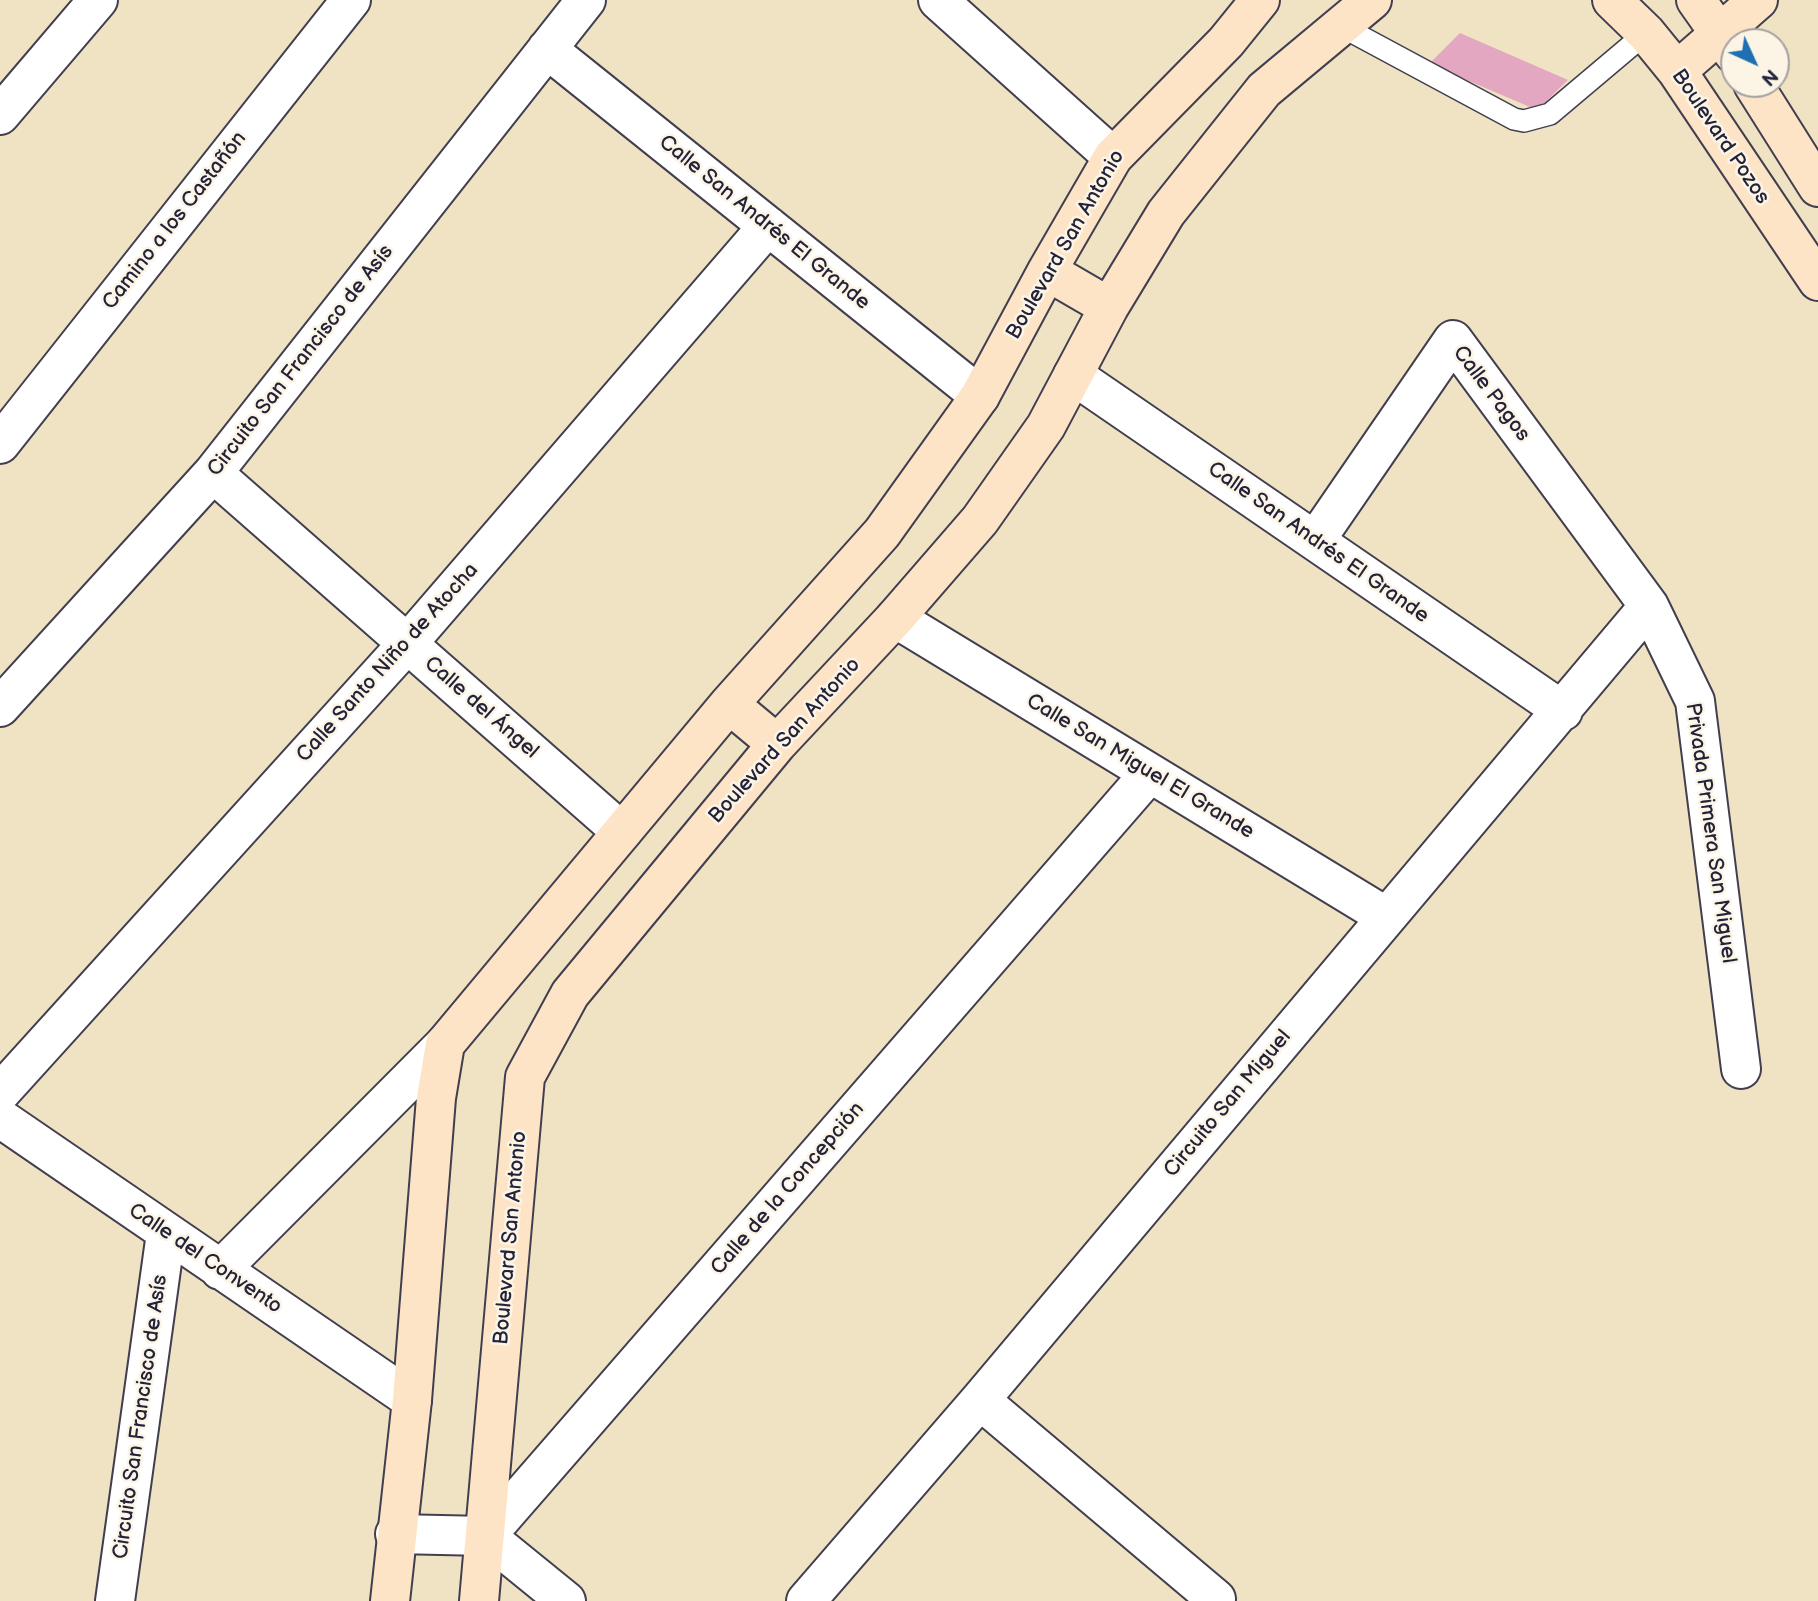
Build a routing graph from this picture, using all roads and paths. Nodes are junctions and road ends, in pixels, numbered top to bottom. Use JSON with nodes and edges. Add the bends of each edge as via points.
{"nodes":[{"id":1,"x":97,"y":0,"type":"edge"},
{"id":2,"x":351,"y":0,"type":"edge"},
{"id":3,"x":586,"y":0,"type":"edge"},
{"id":4,"x":938,"y":0,"type":"edge"},
{"id":5,"x":1260,"y":0,"type":"edge"},
{"id":6,"x":1372,"y":0,"type":"edge"},
{"id":7,"x":1612,"y":0,"type":"edge"},
{"id":8,"x":1696,"y":0,"type":"edge"},
{"id":9,"x":1758,"y":0,"type":"edge"},
{"id":10,"x":1341,"y":26,"type":"junction"},
{"id":11,"x":1738,"y":28,"type":"edge"},
{"id":12,"x":1646,"y":33,"type":"junction"},
{"id":13,"x":1720,"y":33,"type":"edge"},
{"id":14,"x":1720,"y":47,"type":"edge"},
{"id":15,"x":547,"y":49,"type":"junction"},
{"id":16,"x":1676,"y":71,"type":"junction"},
{"id":17,"x":1762,"y":98,"type":"edge"},
{"id":18,"x":0,"y":115,"type":"edge"},
{"id":19,"x":1113,"y":157,"type":"junction"},
{"id":20,"x":1818,"y":187,"type":"edge"},
{"id":21,"x":768,"y":226,"type":"junction"},
{"id":22,"x":1047,"y":271,"type":"junction"},
{"id":23,"x":1818,"y":281,"type":"edge"},
{"id":24,"x":1109,"y":307,"type":"junction"},
{"id":25,"x":1073,"y":375,"type":"junction"},
{"id":26,"x":980,"y":396,"type":"junction"},
{"id":27,"x":0,"y":444,"type":"edge"},
{"id":28,"x":213,"y":473,"type":"junction"},
{"id":29,"x":1315,"y":541,"type":"junction"},
{"id":30,"x":1649,"y":606,"type":"junction"},
{"id":31,"x":895,"y":618,"type":"junction"},
{"id":32,"x":407,"y":644,"type":"junction"},
{"id":33,"x":729,"y":704,"type":"junction"},
{"id":34,"x":0,"y":707,"type":"edge"},
{"id":35,"x":1563,"y":711,"type":"junction"},
{"id":36,"x":777,"y":744,"type":"junction"},
{"id":37,"x":1150,"y":773,"type":"junction"},
{"id":38,"x":622,"y":832,"type":"junction"},
{"id":39,"x":1385,"y":916,"type":"junction"},
{"id":40,"x":445,"y":1044,"type":"junction"},
{"id":41,"x":1741,"y":1069,"type":"dead end"},
{"id":42,"x":0,"y":1093,"type":"edge"},
{"id":43,"x":0,"y":1118,"type":"edge"},
{"id":44,"x":166,"y":1233,"type":"junction"},
{"id":45,"x":220,"y":1270,"type":"junction"},
{"id":46,"x":412,"y":1400,"type":"junction"},
{"id":47,"x":980,"y":1400,"type":"junction"},
{"id":48,"x":395,"y":1534,"type":"junction"},
{"id":49,"x":485,"y":1536,"type":"junction"},
{"id":50,"x":1216,"y":1599,"type":"dead end"},
{"id":51,"x":115,"y":1601,"type":"edge"},
{"id":52,"x":390,"y":1601,"type":"edge"},
{"id":53,"x":479,"y":1601,"type":"edge"},
{"id":54,"x":566,"y":1601,"type":"edge"},
{"id":55,"x":806,"y":1601,"type":"edge"}],
"edges":[{"from":1,"to":18,"type":"street"},
{"from":2,"to":27,"type":"street","name":"Camino a los Castañón"},
{"from":3,"to":15,"type":"street","name":"Circuito San Francisco de Asís"},
{"from":4,"to":19,"type":"street"},
{"from":5,"to":19,"type":"street","name":"Boulevard San Antonio","via":[[1226,42]]},
{"from":6,"to":10,"type":"street","name":"Boulevard San Antonio"},
{"from":7,"to":12,"type":"street","name":"Boulevard Pozos"},
{"from":8,"to":13,"type":"street"},
{"from":9,"to":11,"type":"street"},
{"from":10,"to":12,"type":"lane","via":[[1524,121],[1550,114]]},
{"from":10,"to":24,"type":"street","name":"Boulevard San Antonio","via":[[1264,90],[1166,213]]},
{"from":12,"to":16,"type":"street","name":"Boulevard Pozos"},
{"from":14,"to":16,"type":"street"},
{"from":15,"to":21,"type":"street","name":"Calle San Andrés El Grande"},
{"from":15,"to":28,"type":"street","name":"Circuito San Francisco de Asís"},
{"from":16,"to":23,"type":"street","name":"Boulevard Pozos"},
{"from":17,"to":20,"type":"street"},
{"from":19,"to":22,"type":"street","name":"Boulevard San Antonio"},
{"from":21,"to":26,"type":"street","name":"Calle San Andrés El Grande"},
{"from":21,"to":32,"type":"street","name":"Calle Santo Niño de Atocha"},
{"from":22,"to":24,"type":"street"},
{"from":22,"to":26,"type":"street","name":"Boulevard San Antonio"},
{"from":24,"to":25,"type":"street","name":"Boulevard San Antonio"},
{"from":25,"to":29,"type":"street","name":"Calle San Andrés El Grande"},
{"from":25,"to":31,"type":"street","name":"Boulevard San Antonio","via":[[1046,426],[980,520]]},
{"from":26,"to":33,"type":"street","name":"Boulevard San Antonio","via":[[882,533]]},
{"from":28,"to":32,"type":"street","name":"Calle del Ángel"},
{"from":28,"to":34,"type":"street","name":"Circuito San Francisco de Asís"},
{"from":29,"to":30,"type":"street","name":"Calle Pagos","via":[[1453,340]]},
{"from":29,"to":35,"type":"street","name":"Calle San Andrés El Grande"},
{"from":30,"to":35,"type":"street","name":"Circuito San Miguel"},
{"from":30,"to":41,"type":"street","name":"Privada Primera San Miguel","via":[[1695,701]]},
{"from":31,"to":36,"type":"street","name":"Boulevard San Antonio"},
{"from":31,"to":37,"type":"street","name":"Calle San Miguel El Grande"},
{"from":32,"to":38,"type":"street","name":"Calle del Ángel"},
{"from":32,"to":42,"type":"street","name":"Calle Santo Niño de Atocha"},
{"from":33,"to":36,"type":"street"},
{"from":33,"to":38,"type":"street","name":"Boulevard San Antonio"},
{"from":35,"to":39,"type":"street","name":"Circuito San Miguel"},
{"from":36,"to":49,"type":"street","name":"Boulevard San Antonio","via":[[570,994],[525,1077]]},
{"from":37,"to":39,"type":"street","name":"Calle San Miguel El Grande"},
{"from":37,"to":49,"type":"street","name":"Calle de la Concepción"},
{"from":38,"to":40,"type":"street","name":"Boulevard San Antonio"},
{"from":39,"to":47,"type":"street","name":"Circuito San Miguel"},
{"from":40,"to":45,"type":"street"},
{"from":40,"to":46,"type":"street","via":[[436,1098]]},
{"from":43,"to":44,"type":"street","name":"Calle del Convento"},
{"from":44,"to":45,"type":"street","name":"Calle del Convento"},
{"from":44,"to":51,"type":"street","name":"Circuito San Francisco de Asís"},
{"from":45,"to":46,"type":"street","name":"Calle del Convento"},
{"from":46,"to":48,"type":"street"},
{"from":47,"to":50,"type":"street"},
{"from":47,"to":55,"type":"street","name":"Circuito San Miguel"},
{"from":48,"to":49,"type":"street"},
{"from":48,"to":52,"type":"street"},
{"from":49,"to":53,"type":"street","name":"Boulevard San Antonio"},
{"from":49,"to":54,"type":"street"}]}
